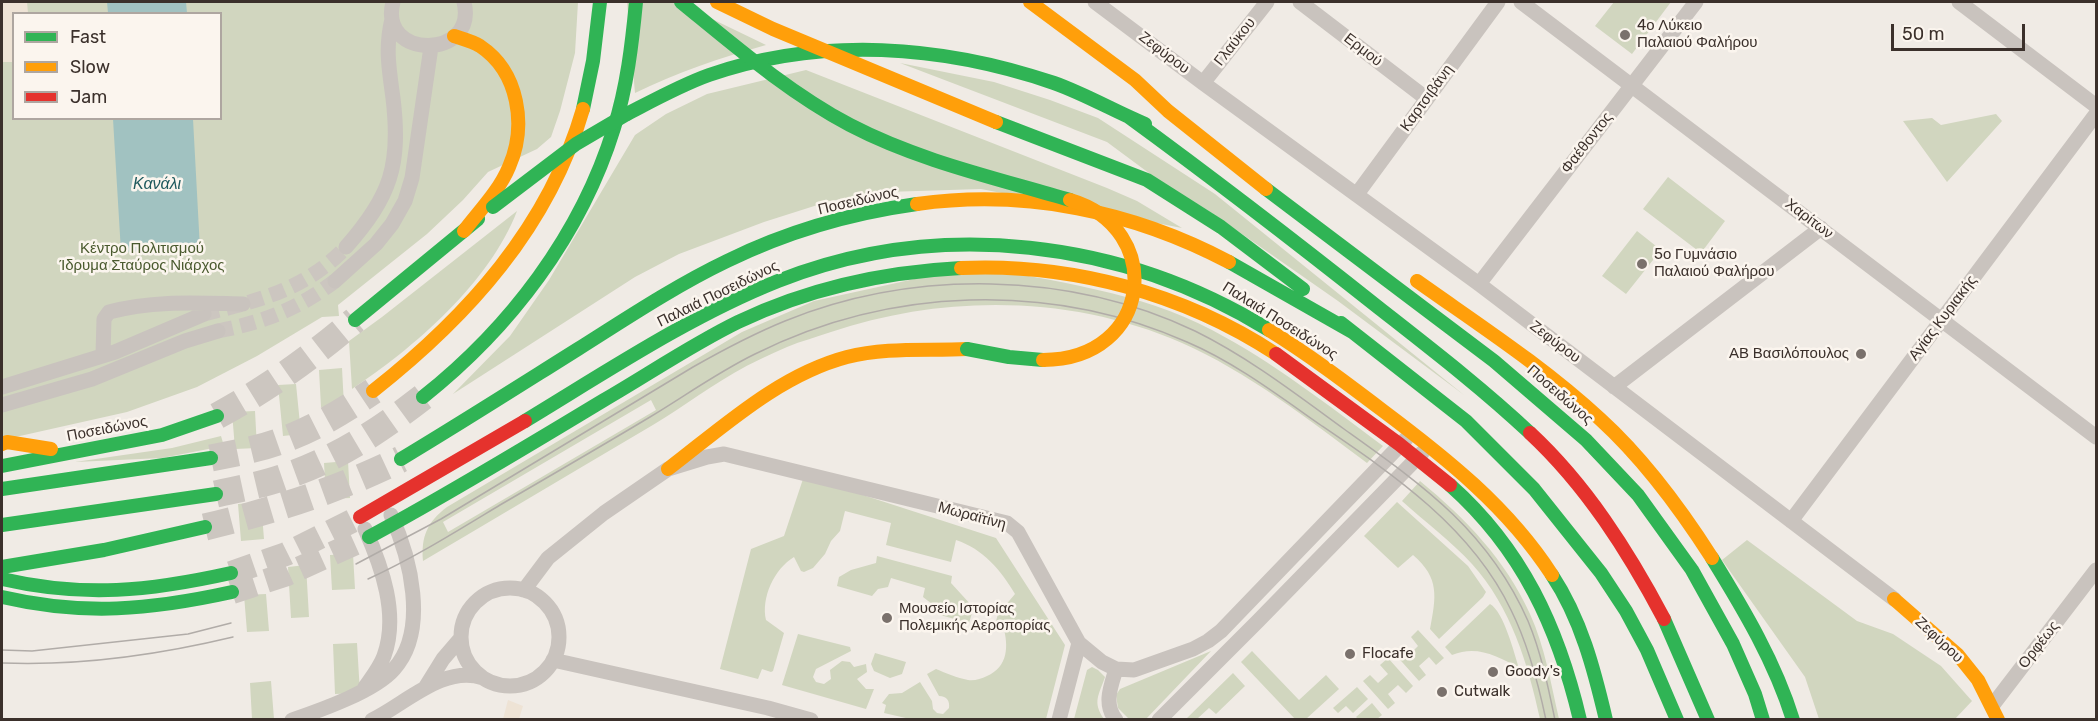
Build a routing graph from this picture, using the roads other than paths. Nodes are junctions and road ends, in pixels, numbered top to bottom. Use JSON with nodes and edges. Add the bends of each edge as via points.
{"nodes":[{"id":1,"x":393,"y":2,"type":"edge"},
{"id":2,"x":464,"y":2,"type":"edge"},
{"id":3,"x":600,"y":2,"type":"edge"},
{"id":4,"x":636,"y":2,"type":"edge"},
{"id":5,"x":681,"y":2,"type":"edge"},
{"id":6,"x":717,"y":2,"type":"edge"},
{"id":7,"x":1030,"y":2,"type":"edge"},
{"id":8,"x":1095,"y":2,"type":"edge"},
{"id":9,"x":1267,"y":2,"type":"edge"},
{"id":10,"x":1300,"y":2,"type":"edge"},
{"id":11,"x":1498,"y":2,"type":"edge"},
{"id":12,"x":1521,"y":2,"type":"edge"},
{"id":13,"x":1696,"y":2,"type":"edge"},
{"id":14,"x":1959,"y":2,"type":"edge"},
{"id":15,"x":392,"y":19,"type":"junction"},
{"id":16,"x":454,"y":36,"type":"junction"},
{"id":17,"x":431,"y":47,"type":"junction"},
{"id":18,"x":1135,"y":81,"type":"junction"},
{"id":19,"x":1203,"y":83,"type":"junction"},
{"id":20,"x":1632,"y":85,"type":"junction"},
{"id":21,"x":1427,"y":99,"type":"junction"},
{"id":22,"x":2097,"y":106,"type":"edge"},
{"id":23,"x":2097,"y":114,"type":"edge"},
{"id":24,"x":1129,"y":117,"type":"junction"},
{"id":25,"x":1214,"y":130,"type":"dead end"},
{"id":26,"x":1245,"y":174,"type":"junction"},
{"id":27,"x":1357,"y":194,"type":"junction"},
{"id":28,"x":1821,"y":228,"type":"junction"},
{"id":29,"x":464,"y":231,"type":"junction"},
{"id":30,"x":346,"y":247,"type":"tunnel mouth"},
{"id":31,"x":1410,"y":275,"type":"dead end"},
{"id":32,"x":335,"y":281,"type":"tunnel mouth"},
{"id":33,"x":1479,"y":284,"type":"junction"},
{"id":34,"x":243,"y":304,"type":"dead end"},
{"id":35,"x":204,"y":314,"type":"tunnel mouth"},
{"id":36,"x":355,"y":320,"type":"tunnel mouth"},
{"id":37,"x":1942,"y":320,"type":"junction"},
{"id":38,"x":218,"y":330,"type":"tunnel mouth"},
{"id":39,"x":1353,"y":333,"type":"junction"},
{"id":40,"x":103,"y":355,"type":"junction"},
{"id":41,"x":2,"y":387,"type":"edge"},
{"id":42,"x":1614,"y":387,"type":"junction"},
{"id":43,"x":373,"y":391,"type":"tunnel mouth"},
{"id":44,"x":423,"y":397,"type":"tunnel mouth"},
{"id":45,"x":2,"y":405,"type":"edge"},
{"id":46,"x":217,"y":416,"type":"tunnel mouth"},
{"id":47,"x":1412,"y":433,"type":"junction"},
{"id":48,"x":2097,"y":437,"type":"edge"},
{"id":49,"x":2,"y":444,"type":"edge"},
{"id":50,"x":1400,"y":446,"type":"junction"},
{"id":51,"x":1429,"y":446,"type":"junction"},
{"id":52,"x":76,"y":453,"type":"junction"},
{"id":53,"x":1416,"y":458,"type":"junction"},
{"id":54,"x":211,"y":459,"type":"tunnel mouth"},
{"id":55,"x":401,"y":459,"type":"tunnel mouth"},
{"id":56,"x":2,"y":466,"type":"edge"},
{"id":57,"x":668,"y":469,"type":"junction"},
{"id":58,"x":2,"y":489,"type":"edge"},
{"id":59,"x":216,"y":494,"type":"tunnel mouth"},
{"id":60,"x":385,"y":503,"type":"junction"},
{"id":61,"x":360,"y":517,"type":"joint"},
{"id":62,"x":1791,"y":521,"type":"junction"},
{"id":63,"x":395,"y":524,"type":"junction"},
{"id":64,"x":2,"y":525,"type":"edge"},
{"id":65,"x":205,"y":527,"type":"tunnel mouth"},
{"id":66,"x":369,"y":537,"type":"junction"},
{"id":67,"x":2,"y":567,"type":"edge"},
{"id":68,"x":2097,"y":570,"type":"edge"},
{"id":69,"x":231,"y":573,"type":"tunnel mouth"},
{"id":70,"x":2,"y":579,"type":"edge"},
{"id":71,"x":524,"y":590,"type":"junction"},
{"id":72,"x":232,"y":592,"type":"tunnel mouth"},
{"id":73,"x":2,"y":597,"type":"edge"},
{"id":74,"x":1894,"y":599,"type":"joint"},
{"id":75,"x":1232,"y":620,"type":"junction"},
{"id":76,"x":1245,"y":634,"type":"junction"},
{"id":77,"x":461,"y":638,"type":"junction"},
{"id":78,"x":1079,"y":643,"type":"junction"},
{"id":79,"x":553,"y":660,"type":"junction"},
{"id":80,"x":1116,"y":669,"type":"junction"},
{"id":81,"x":483,"y":678,"type":"junction"},
{"id":82,"x":425,"y":688,"type":"junction"},
{"id":83,"x":363,"y":690,"type":"junction"},
{"id":84,"x":1995,"y":713,"type":"edge"},
{"id":85,"x":292,"y":720,"type":"edge"},
{"id":86,"x":372,"y":720,"type":"edge"},
{"id":87,"x":811,"y":720,"type":"edge"},
{"id":88,"x":1059,"y":720,"type":"edge"},
{"id":89,"x":1116,"y":720,"type":"edge"},
{"id":90,"x":1158,"y":720,"type":"edge"},
{"id":91,"x":1580,"y":720,"type":"edge"},
{"id":92,"x":1606,"y":720,"type":"edge"},
{"id":93,"x":1677,"y":720,"type":"edge"},
{"id":94,"x":1708,"y":720,"type":"edge"},
{"id":95,"x":1763,"y":720,"type":"edge"},
{"id":96,"x":1793,"y":720,"type":"edge"},
{"id":97,"x":1980,"y":720,"type":"edge"}],
"edges":[{"from":1,"to":15,"type":"street"},
{"from":2,"to":16,"type":"street","via":[[465,17]]},
{"from":3,"to":43,"type":"main road","via":[[594,55],[580,119],[552,184],[520,242],[452,325]]},
{"from":4,"to":44,"type":"main road","via":[[623,93],[613,130],[585,198],[526,293],[478,349]]},
{"from":5,"to":57,"type":"main road","bridge":true,"via":[[782,83],[852,126],[925,156],[1081,203],[1102,214],[1125,240],[1133,262],[1134,286],[1129,308],[1111,337],[1082,355],[1061,360],[967,349],[857,356],[807,372],[781,386]]},
{"from":6,"to":39,"type":"main road","name":"Ποσειδώνος","bridge":true,"via":[[783,34],[1147,180],[1268,261]]},
{"from":7,"to":18,"type":"main road","name":"Ποσειδώνος"},
{"from":8,"to":19,"type":"street","name":"Ζεφύρου"},
{"from":9,"to":19,"type":"street","name":"Γλαύκου"},
{"from":10,"to":21,"type":"street","name":"Ερμού"},
{"from":11,"to":21,"type":"street","name":"Καρτσιβάνη"},
{"from":12,"to":20,"type":"street","name":"Χαρίτων"},
{"from":13,"to":20,"type":"street","name":"Φαέθοντος"},
{"from":14,"to":22,"type":"street"},
{"from":15,"to":17,"type":"street","via":[[396,29],[411,43]]},
{"from":15,"to":30,"type":"street","via":[[387,41],[396,151],[392,173],[373,212]]},
{"from":16,"to":17,"type":"street"},
{"from":16,"to":29,"type":"main road","via":[[484,50],[501,67],[515,94],[519,127],[515,152],[501,183]]},
{"from":17,"to":32,"type":"street","via":[[412,178],[405,201],[376,244]]},
{"from":18,"to":25,"type":"main road"},
{"from":18,"to":26,"type":"main road","name":"Ποσειδώνος"},
{"from":19,"to":27,"type":"street","name":"Ζεφύρου"},
{"from":20,"to":28,"type":"street","name":"Χαρίτων"},
{"from":20,"to":33,"type":"street","name":"Φαέθοντος"},
{"from":21,"to":27,"type":"street","name":"Καρτσιβάνη"},
{"from":23,"to":37,"type":"street","name":"Αγίας Κυριακής"},
{"from":24,"to":26,"type":"main road","name":"Ποσειδώνος"},
{"from":24,"to":29,"type":"main road","name":"Ποσειδώνος","bridge":true,"via":[[1053,82],[990,63],[877,49],[764,59],[709,75],[627,114],[576,144]]},
{"from":24,"to":94,"type":"main road","via":[[1331,270],[1494,399],[1538,440],[1600,513],[1641,575],[1669,628]]},
{"from":26,"to":95,"type":"main road","name":"Ποσειδώνος","via":[[1494,361],[1604,458],[1638,495],[1692,570],[1733,644]]},
{"from":27,"to":33,"type":"street","name":"Ζεφύρου"},
{"from":28,"to":37,"type":"street","name":"Χαρίτων"},
{"from":28,"to":42,"type":"street"},
{"from":29,"to":36,"type":"main road","name":"Ποσειδώνος"},
{"from":31,"to":96,"type":"main road","via":[[1562,387],[1601,421],[1660,484],[1699,537],[1758,637]]},
{"from":33,"to":42,"type":"street","name":"Ζεφύρου"},
{"from":34,"to":40,"type":"street","via":[[174,302],[109,312],[104,319]]},
{"from":35,"to":40,"type":"street"},
{"from":37,"to":48,"type":"street","name":"Χαρίτων"},
{"from":37,"to":62,"type":"street","name":"Αγίας Κυριακής"},
{"from":38,"to":45,"type":"street","via":[[92,379]]},
{"from":39,"to":55,"type":"main road","name":"Ποσειδώνος","via":[[1238,267],[1173,236],[1084,208],[1004,199],[899,207],[822,225],[728,261]]},
{"from":39,"to":93,"type":"main road","name":"Ποσειδώνος","via":[[1466,422],[1534,489],[1588,555],[1626,611]]},
{"from":40,"to":41,"type":"street"},
{"from":42,"to":62,"type":"street","name":"Ζεφύρου"},
{"from":46,"to":52,"type":"main road","name":"Ποσειδώνος","via":[[162,435]]},
{"from":47,"to":50,"type":"street"},
{"from":47,"to":51,"type":"main road","name":"Παλαιά Ποσειδώνος"},
{"from":47,"to":60,"type":"main road","name":"Παλαιά Ποσειδώνος","via":[[1312,357],[1270,331],[1217,300],[1148,271],[1038,248],[925,246],[850,258],[778,281],[709,314]]},
{"from":49,"to":52,"type":"main road"},
{"from":50,"to":53,"type":"main road","name":"Παλαιά Ποσειδώνος"},
{"from":50,"to":63,"type":"main road","name":"Παλαιά Ποσειδώνος","via":[[1303,372],[1242,333],[1142,289],[1035,270],[925,269],[855,281],[754,315],[669,361]]},
{"from":50,"to":75,"type":"street"},
{"from":51,"to":53,"type":"street"},
{"from":51,"to":92,"type":"main road","name":"Παλαιά Ποσειδώνος","via":[[1503,509],[1550,569],[1579,626]]},
{"from":52,"to":56,"type":"main road","name":"Ποσειδώνος"},
{"from":53,"to":76,"type":"street"},
{"from":53,"to":91,"type":"main road","name":"Παλαιά Ποσειδώνος","via":[[1470,504],[1518,562],[1553,628]]},
{"from":54,"to":58,"type":"main road"},
{"from":57,"to":71,"type":"street","name":"Μωραϊτίνη","via":[[563,544]]},
{"from":57,"to":78,"type":"street","name":"Μωραϊτίνη","via":[[724,454],[1007,523],[1018,532]]},
{"from":59,"to":64,"type":"main road"},
{"from":60,"to":61,"type":"main road","name":"Παλαιά Ποσειδώνος"},
{"from":60,"to":63,"type":"street"},
{"from":61,"to":66,"type":"street"},
{"from":62,"to":74,"type":"street","name":"Ζεφύρου"},
{"from":63,"to":66,"type":"main road","name":"Παλαιά Ποσειδώνος"},
{"from":63,"to":83,"type":"street","via":[[411,582],[410,636],[395,668]]},
{"from":65,"to":67,"type":"main road","via":[[50,561]]},
{"from":66,"to":83,"type":"street","via":[[386,589],[389,631],[384,657]]},
{"from":68,"to":84,"type":"street","name":"Ορφέως"},
{"from":69,"to":70,"type":"main road","via":[[160,588],[96,593],[37,588]]},
{"from":71,"to":77,"type":"street","via":[[501,589],[480,598],[466,616]]},
{"from":71,"to":79,"type":"street","via":[[545,603],[557,624]]},
{"from":72,"to":73,"type":"main road","via":[[162,607],[111,610],[52,608]]},
{"from":74,"to":84,"type":"main road","name":"Ζεφύρου","via":[[1958,655],[1978,680]]},
{"from":75,"to":76,"type":"street"},
{"from":75,"to":80,"type":"street","via":[[1193,649],[1134,670]]},
{"from":76,"to":90,"type":"street"},
{"from":77,"to":81,"type":"street","via":[[469,665]]},
{"from":77,"to":82,"type":"street"},
{"from":78,"to":80,"type":"street","name":"Μωραϊτίνη","via":[[1096,659]]},
{"from":78,"to":88,"type":"street"},
{"from":79,"to":81,"type":"street","via":[[534,680],[521,684],[495,684]]},
{"from":79,"to":87,"type":"street"},
{"from":80,"to":89,"type":"street","via":[[1109,699]]},
{"from":81,"to":82,"type":"street","via":[[465,676]]},
{"from":82,"to":86,"type":"street"},
{"from":83,"to":85,"type":"street"},
{"from":84,"to":97,"type":"main road","name":"Ορφέως"}]}
